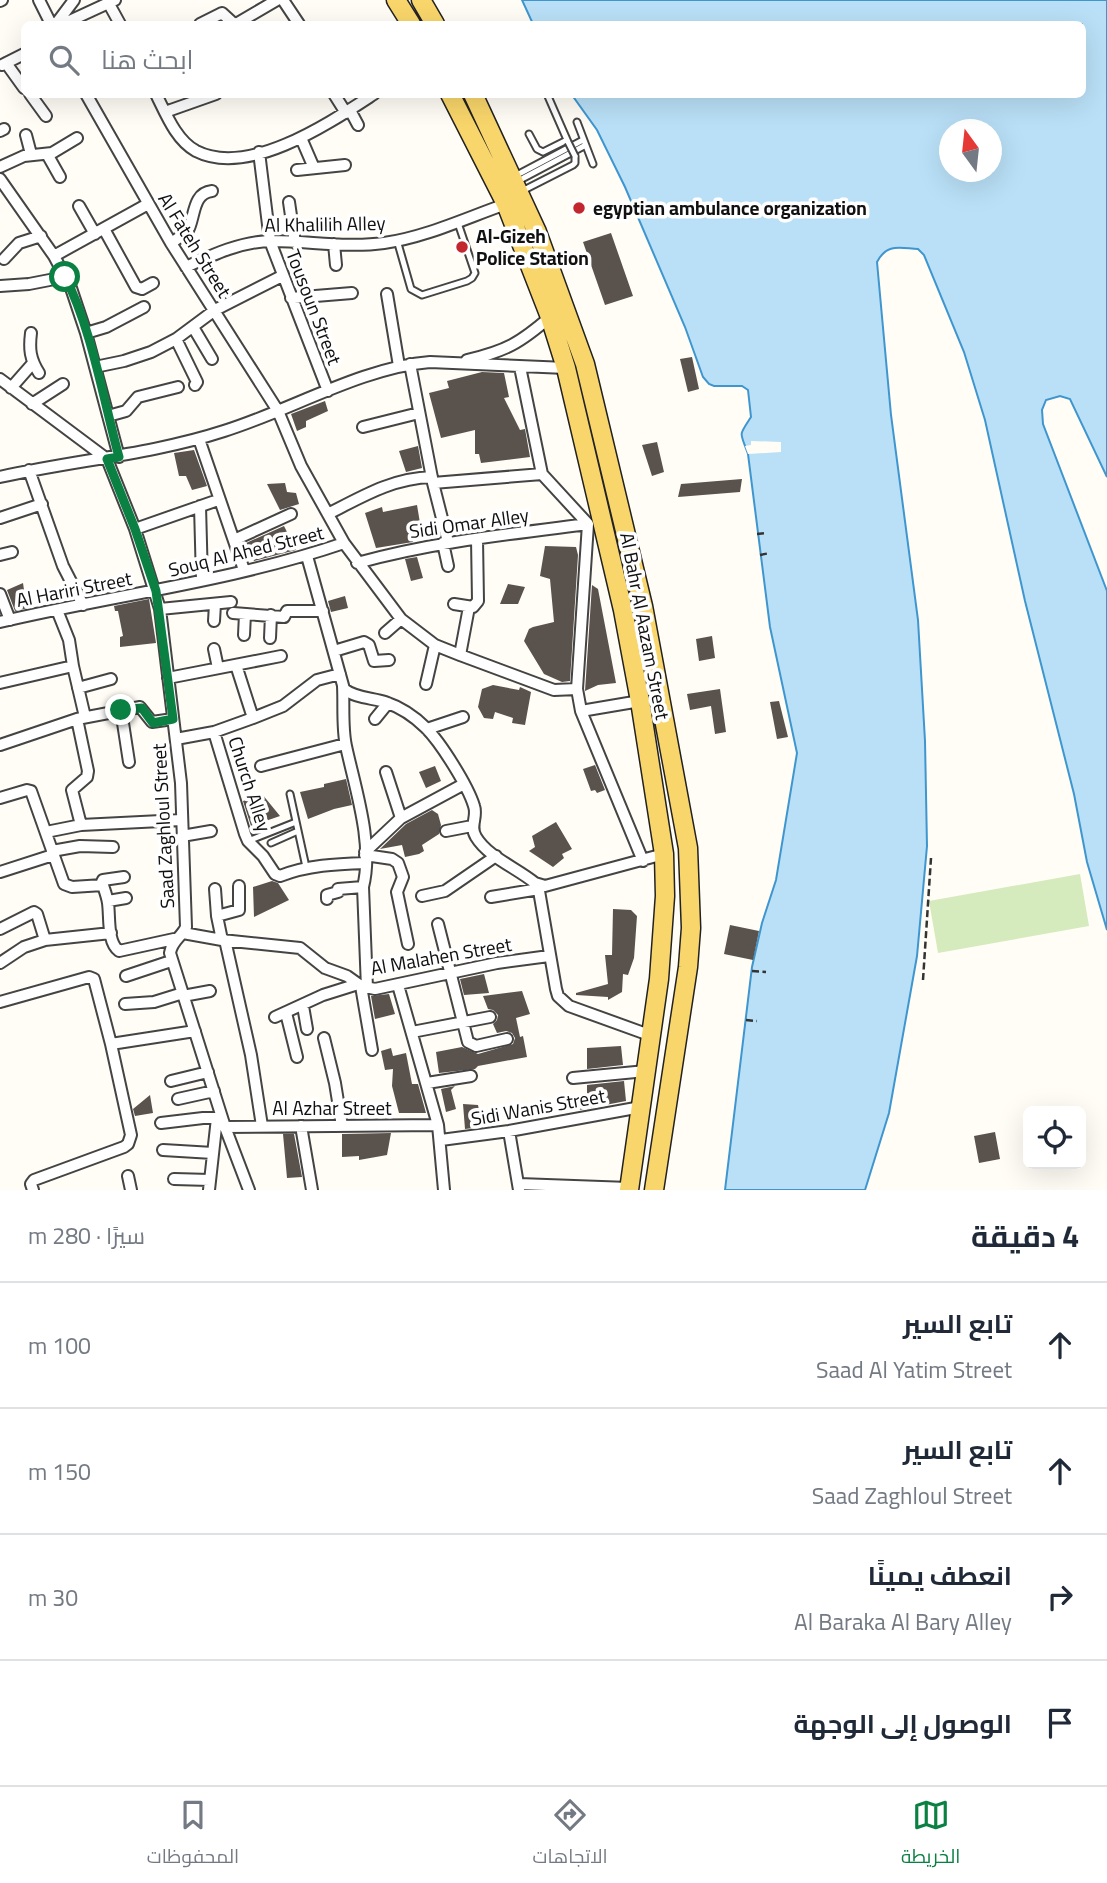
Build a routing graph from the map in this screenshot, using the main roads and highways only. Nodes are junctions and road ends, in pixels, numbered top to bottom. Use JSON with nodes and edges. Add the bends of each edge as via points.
{"nodes":[{"id":1,"x":396,"y":0,"type":"edge"},
{"id":2,"x":421,"y":0,"type":"edge"},
{"id":3,"x":409,"y":21,"type":"edge"},
{"id":4,"x":433,"y":21,"type":"edge"},
{"id":5,"x":453,"y":98,"type":"edge"},
{"id":6,"x":475,"y":98,"type":"edge"},
{"id":7,"x":513,"y":189,"type":"junction"},
{"id":8,"x":629,"y":1189,"type":"edge"},
{"id":9,"x":654,"y":1190,"type":"edge"}],
"edges":[{"from":1,"to":3,"type":"main road"},
{"from":2,"to":4,"type":"main road"},
{"from":5,"to":7,"type":"main road","name":"Al Bahr Al Aazam Street"},
{"from":6,"to":7,"type":"main road","name":"Al Bahr Al Aazam Street"},
{"from":7,"to":8,"type":"main road","name":"Al Bahr Al Aazam Street","via":[[566,368],[623,610],[664,854],[663,937]]},
{"from":7,"to":9,"type":"main road","name":"Al Bahr Al Aazam Street","via":[[537,232],[584,364],[643,606],[688,848],[688,967]]}]}
